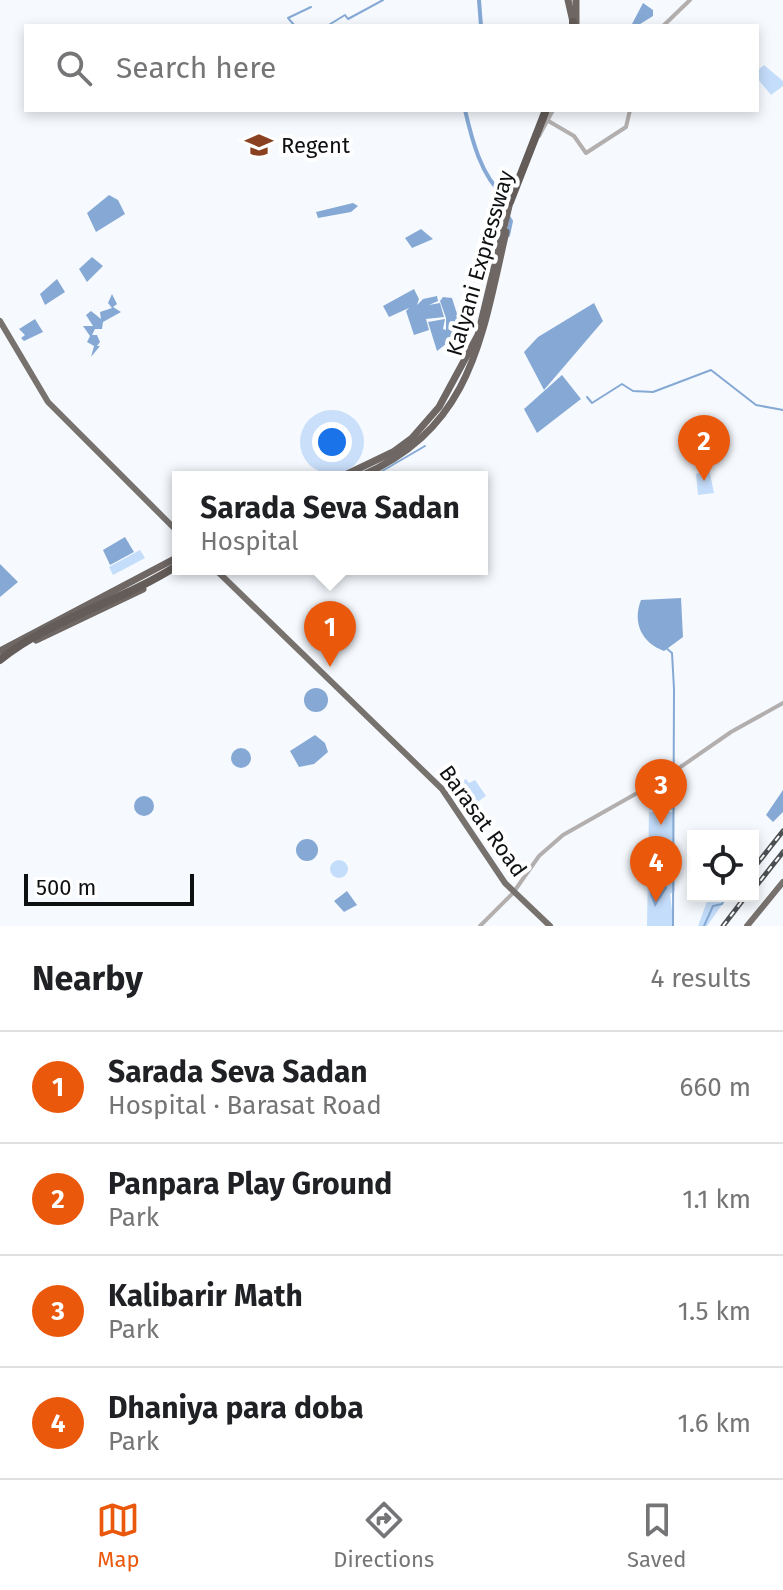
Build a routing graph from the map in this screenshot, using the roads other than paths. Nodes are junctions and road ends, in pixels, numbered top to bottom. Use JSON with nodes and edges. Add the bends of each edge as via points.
{"nodes":[{"id":1,"x":568,"y":0,"type":"edge"},
{"id":2,"x":576,"y":0,"type":"edge"},
{"id":3,"x":690,"y":0,"type":"edge"},
{"id":4,"x":573,"y":22,"type":"edge"},
{"id":5,"x":665,"y":24,"type":"edge"},
{"id":6,"x":630,"y":112,"type":"edge"},
{"id":7,"x":546,"y":114,"type":"edge"},
{"id":8,"x":509,"y":210,"type":"junction"},
{"id":9,"x":0,"y":321,"type":"edge"},
{"id":10,"x":353,"y":471,"type":"edge"},
{"id":11,"x":372,"y":471,"type":"edge"},
{"id":12,"x":172,"y":526,"type":"edge"},
{"id":13,"x":172,"y":565,"type":"edge"},
{"id":14,"x":172,"y":566,"type":"edge"},
{"id":15,"x":221,"y":575,"type":"edge"},
{"id":16,"x":0,"y":657,"type":"edge"},
{"id":17,"x":783,"y":703,"type":"edge"},
{"id":18,"x":783,"y":882,"type":"edge"},
{"id":19,"x":513,"y":893,"type":"junction"},
{"id":20,"x":480,"y":926,"type":"edge"},
{"id":21,"x":550,"y":926,"type":"edge"},
{"id":22,"x":747,"y":926,"type":"edge"}],
"edges":[{"from":1,"to":4,"type":"highway"},
{"from":2,"to":4,"type":"highway"},
{"from":3,"to":5,"type":"street"},
{"from":6,"to":7,"type":"street","via":[[626,127],[586,153]]},
{"from":7,"to":8,"type":"highway","name":"Kalyani Expressway","bridge":true},
{"from":8,"to":10,"type":"highway","via":[[478,335],[439,407],[412,438]]},
{"from":8,"to":11,"type":"highway","name":"Kalyani Expressway","via":[[486,324],[459,391],[419,443]]},
{"from":9,"to":12,"type":"main road","via":[[48,402]]},
{"from":13,"to":16,"type":"highway","via":[[99,606],[55,623]]},
{"from":14,"to":16,"type":"highway","via":[[120,602]]},
{"from":15,"to":19,"type":"main road","name":"Barasat Road","via":[[442,789]]},
{"from":17,"to":19,"type":"street","via":[[563,835],[539,856]]},
{"from":18,"to":22,"type":"main road"},
{"from":19,"to":20,"type":"street"},
{"from":19,"to":21,"type":"main road","name":"Barasat Road"}]}
